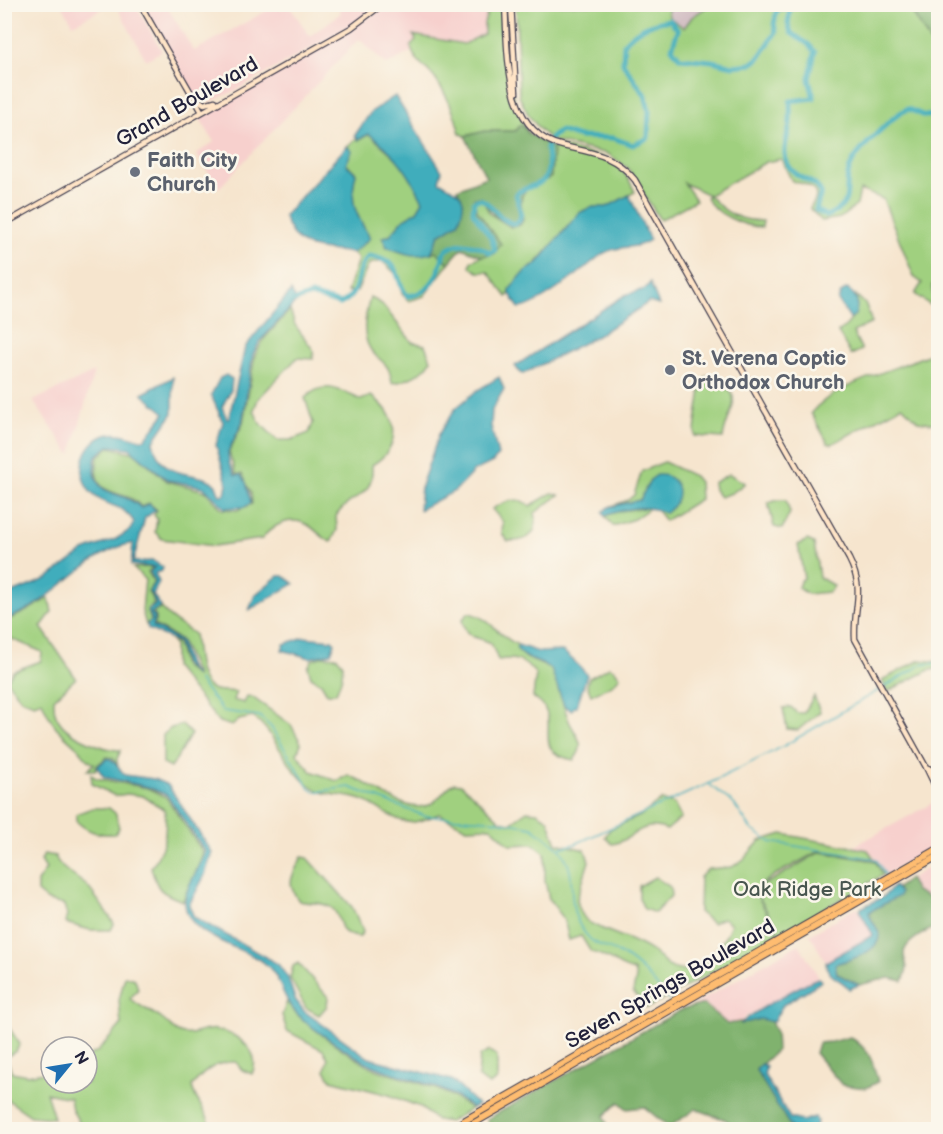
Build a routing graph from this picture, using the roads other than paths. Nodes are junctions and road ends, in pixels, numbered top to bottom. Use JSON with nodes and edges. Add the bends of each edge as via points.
{"nodes":[{"id":1,"x":140,"y":4,"type":"edge"},
{"id":2,"x":383,"y":4,"type":"edge"},
{"id":3,"x":505,"y":4,"type":"edge"},
{"id":4,"x":511,"y":4,"type":"edge"},
{"id":5,"x":234,"y":94,"type":"junction"},
{"id":6,"x":192,"y":95,"type":"junction"},
{"id":7,"x":517,"y":102,"type":"junction"},
{"id":8,"x":202,"y":112,"type":"junction"},
{"id":9,"x":4,"y":224,"type":"edge"},
{"id":10,"x":926,"y":768,"type":"junction"},
{"id":11,"x":939,"y":783,"type":"edge"},
{"id":12,"x":939,"y":792,"type":"edge"},
{"id":13,"x":939,"y":849,"type":"edge"},
{"id":14,"x":939,"y":856,"type":"edge"},
{"id":15,"x":897,"y":876,"type":"junction"},
{"id":16,"x":881,"y":886,"type":"junction"},
{"id":17,"x":712,"y":982,"type":"junction"},
{"id":18,"x":663,"y":1010,"type":"junction"},
{"id":19,"x":650,"y":1014,"type":"junction"},
{"id":20,"x":592,"y":1055,"type":"junction"},
{"id":21,"x":490,"y":1110,"type":"junction"},
{"id":22,"x":461,"y":1126,"type":"edge"},
{"id":23,"x":435,"y":1130,"type":"edge"},
{"id":24,"x":441,"y":1130,"type":"edge"},
{"id":25,"x":448,"y":1130,"type":"edge"},
{"id":26,"x":453,"y":1130,"type":"edge"}],
"edges":[{"from":1,"to":6,"type":"street"},
{"from":2,"to":5,"type":"street","name":"Grand Boulevard","via":[[366,19]]},
{"from":3,"to":7,"type":"street","via":[[510,76]]},
{"from":4,"to":7,"type":"street"},
{"from":5,"to":6,"type":"street","via":[[207,104]]},
{"from":5,"to":8,"type":"street","name":"Grand Boulevard"},
{"from":6,"to":8,"type":"street"},
{"from":7,"to":10,"type":"street","via":[[523,116],[541,136],[607,155],[635,180],[853,567],[860,590],[855,639]]},
{"from":8,"to":9,"type":"street","name":"Grand Boulevard"},
{"from":10,"to":11,"type":"street"},
{"from":10,"to":12,"type":"street"},
{"from":13,"to":15,"type":"main road","name":"Seven Springs Boulevard"},
{"from":14,"to":15,"type":"main road","name":"Seven Springs Boulevard"},
{"from":15,"to":16,"type":"main road","name":"Seven Springs Boulevard"},
{"from":16,"to":17,"type":"main road","name":"Seven Springs Boulevard"},
{"from":16,"to":17,"type":"main road","name":"Seven Springs Boulevard"},
{"from":17,"to":18,"type":"main road","name":"Seven Springs Boulevard"},
{"from":17,"to":18,"type":"main road","name":"Seven Springs Boulevard"},
{"from":18,"to":19,"type":"main road","name":"Seven Springs Boulevard"},
{"from":18,"to":20,"type":"main road","name":"Seven Springs Boulevard"},
{"from":19,"to":20,"type":"main road"},
{"from":19,"to":21,"type":"main road","name":"Seven Springs Boulevard"},
{"from":20,"to":21,"type":"main road","name":"Seven Springs Boulevard"},
{"from":21,"to":22,"type":"main road","name":"Seven Springs Boulevard"},
{"from":22,"to":25,"type":"main road","name":"Seven Springs Boulevard"},
{"from":22,"to":26,"type":"main road"},
{"from":23,"to":24,"type":"main road","via":[[432,1128]]}]}
